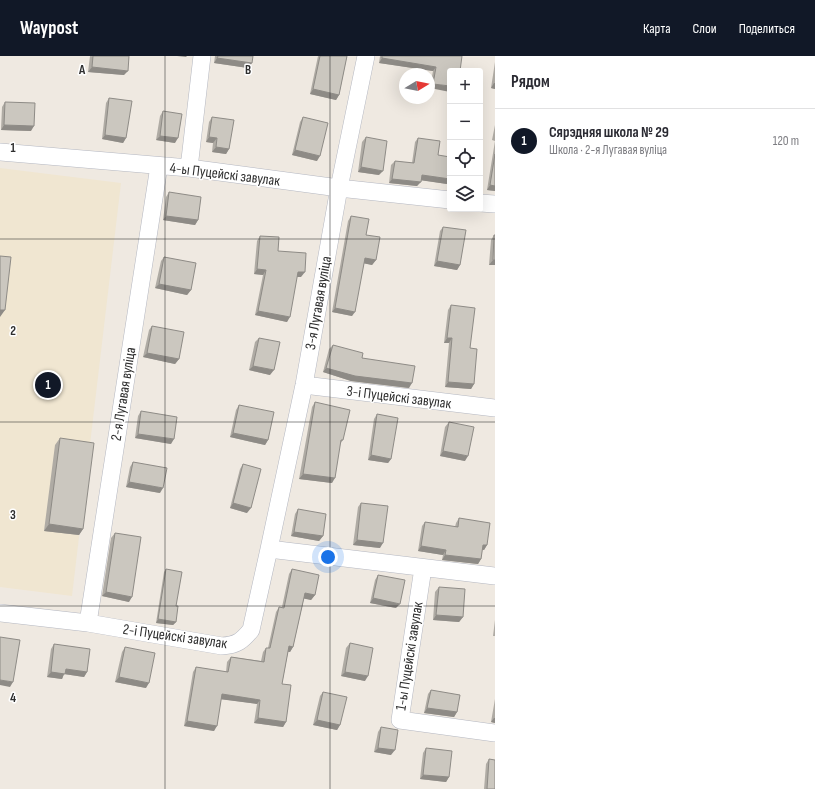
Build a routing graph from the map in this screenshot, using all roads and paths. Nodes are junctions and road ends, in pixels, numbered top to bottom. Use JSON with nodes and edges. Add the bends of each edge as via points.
{"nodes":[{"id":1,"x":202,"y":56,"type":"edge"},
{"id":2,"x":366,"y":56,"type":"edge"},
{"id":3,"x":0,"y":152,"type":"edge"},
{"id":4,"x":159,"y":166,"type":"junction"},
{"id":5,"x":189,"y":168,"type":"junction"},
{"id":6,"x":339,"y":188,"type":"junction"},
{"id":7,"x":447,"y":200,"type":"edge"},
{"id":8,"x":483,"y":203,"type":"edge"},
{"id":9,"x":495,"y":204,"type":"edge"},
{"id":10,"x":304,"y":385,"type":"junction"},
{"id":11,"x":495,"y":408,"type":"edge"},
{"id":12,"x":269,"y":549,"type":"junction"},
{"id":13,"x":422,"y":568,"type":"junction"},
{"id":14,"x":495,"y":576,"type":"edge"},
{"id":15,"x":0,"y":613,"type":"edge"},
{"id":16,"x":88,"y":623,"type":"junction"},
{"id":17,"x":495,"y":733,"type":"edge"}],
"edges":[{"from":1,"to":5,"type":"street"},
{"from":2,"to":6,"type":"street","name":"3-я Лугавая вуліца"},
{"from":3,"to":4,"type":"street","name":"4-ы Пуцейскі завулак"},
{"from":4,"to":5,"type":"street","name":"4-ы Пуцейскі завулак"},
{"from":4,"to":16,"type":"street","name":"2-я Лугавая вуліца"},
{"from":5,"to":6,"type":"street","name":"4-ы Пуцейскі завулак"},
{"from":6,"to":7,"type":"street","name":"4-ы Пуцейскі завулак"},
{"from":6,"to":10,"type":"street","name":"3-я Лугавая вуліца"},
{"from":8,"to":9,"type":"street"},
{"from":10,"to":11,"type":"street","name":"3-і Пуцейскі завулак"},
{"from":10,"to":12,"type":"street","name":"3-я Лугавая вуліца"},
{"from":12,"to":13,"type":"street"},
{"from":12,"to":16,"type":"street","name":"2-і Пуцейскі завулак","via":[[251,630],[243,640],[234,645],[222,646]]},
{"from":13,"to":14,"type":"street"},
{"from":13,"to":17,"type":"street","name":"1-ы Пуцейскі завулак","via":[[400,720]]},
{"from":15,"to":16,"type":"street","name":"2-і Пуцейскі завулак"}]}
